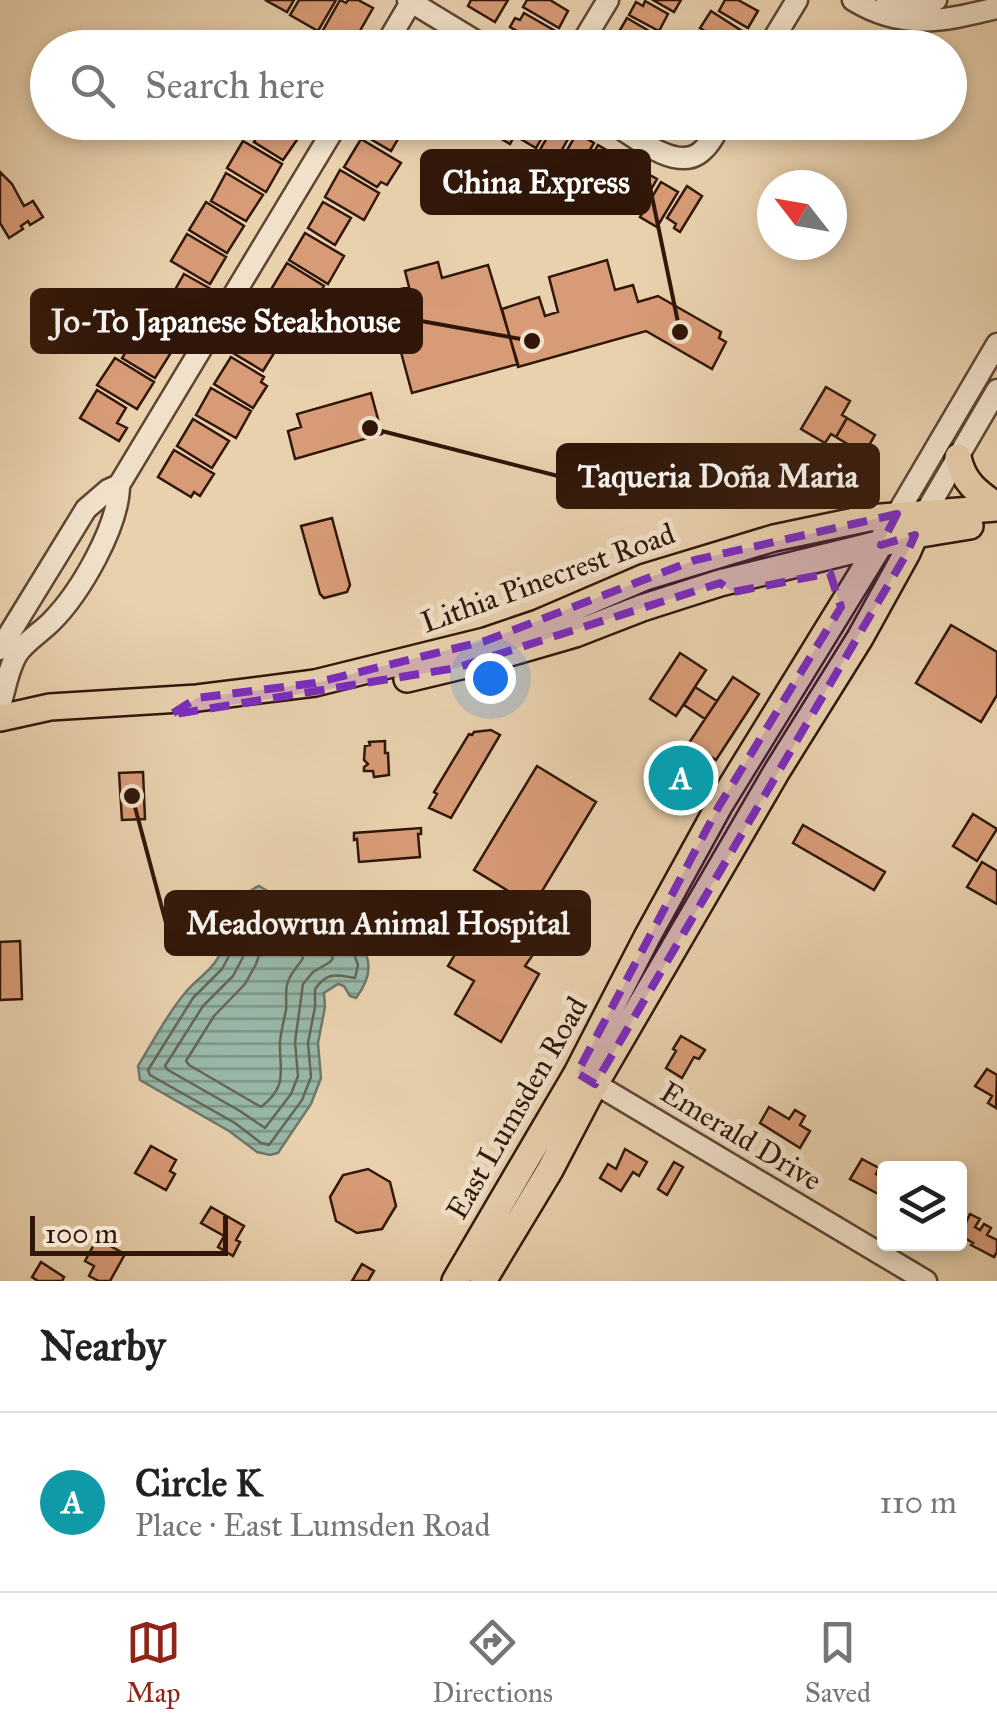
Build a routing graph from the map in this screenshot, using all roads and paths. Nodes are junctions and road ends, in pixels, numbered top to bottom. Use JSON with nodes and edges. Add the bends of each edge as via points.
{"nodes":[{"id":1,"x":608,"y":0,"type":"edge"},
{"id":2,"x":797,"y":0,"type":"edge"},
{"id":3,"x":853,"y":0,"type":"edge"},
{"id":4,"x":887,"y":0,"type":"edge"},
{"id":5,"x":936,"y":0,"type":"edge"},
{"id":6,"x":409,"y":1,"type":"edge"},
{"id":7,"x":997,"y":8,"type":"edge"},
{"id":8,"x":394,"y":30,"type":"edge"},
{"id":9,"x":457,"y":30,"type":"edge"},
{"id":10,"x":590,"y":30,"type":"edge"},
{"id":11,"x":779,"y":30,"type":"edge"},
{"id":12,"x":327,"y":140,"type":"edge"},
{"id":13,"x":641,"y":140,"type":"edge"},
{"id":14,"x":711,"y":140,"type":"edge"},
{"id":15,"x":997,"y":344,"type":"edge"},
{"id":16,"x":997,"y":390,"type":"edge"},
{"id":17,"x":958,"y":457,"type":"junction"},
{"id":18,"x":119,"y":485,"type":"junction"},
{"id":19,"x":997,"y":507,"type":"edge"},
{"id":20,"x":898,"y":514,"type":"junction"},
{"id":21,"x":997,"y":523,"type":"edge"},
{"id":22,"x":920,"y":525,"type":"junction"},
{"id":23,"x":959,"y":528,"type":"junction"},
{"id":24,"x":881,"y":545,"type":"junction"},
{"id":25,"x":896,"y":574,"type":"junction"},
{"id":26,"x":720,"y":583,"type":"junction"},
{"id":27,"x":842,"y":607,"type":"junction"},
{"id":28,"x":0,"y":649,"type":"edge"},
{"id":29,"x":197,"y":698,"type":"junction"},
{"id":30,"x":0,"y":706,"type":"edge"},
{"id":31,"x":170,"y":716,"type":"junction"},
{"id":32,"x":0,"y":719,"type":"edge"},
{"id":33,"x":728,"y":792,"type":"junction"},
{"id":34,"x":687,"y":924,"type":"junction"},
{"id":35,"x":586,"y":1079,"type":"junction"},
{"id":36,"x":455,"y":1281,"type":"edge"},
{"id":37,"x":483,"y":1281,"type":"edge"},
{"id":38,"x":926,"y":1281,"type":"edge"}],
"edges":[{"from":1,"to":10,"type":"street"},
{"from":2,"to":11,"type":"street"},
{"from":3,"to":7,"type":"street","via":[[903,20],[933,22]]},
{"from":4,"to":5,"type":"street","via":[[916,6]]},
{"from":6,"to":8,"type":"street"},
{"from":6,"to":9,"type":"street"},
{"from":12,"to":18,"type":"street"},
{"from":13,"to":14,"type":"street","via":[[680,160]]},
{"from":15,"to":20,"type":"street","name":"East Lumsden Road"},
{"from":16,"to":17,"type":"street","name":"East Lumsden Road"},
{"from":17,"to":19,"type":"main road","via":[[969,486]]},
{"from":17,"to":22,"type":"street","name":"East Lumsden Road"},
{"from":18,"to":28,"type":"street","via":[[86,508]]},
{"from":18,"to":30,"type":"street","via":[[106,539],[66,605],[19,651]]},
{"from":19,"to":22,"type":"main road","name":"Lithia Pinecrest Road"},
{"from":20,"to":22,"type":"main road","name":"Lithia Pinecrest Road"},
{"from":20,"to":24,"type":"main road","name":"East Lumsden Road"},
{"from":20,"to":29,"type":"main road","name":"Lithia Pinecrest Road","via":[[709,556],[538,623],[430,656],[316,683]]},
{"from":21,"to":23,"type":"main road","name":"Lithia Pinecrest Road"},
{"from":22,"to":23,"type":"main road","name":"Lithia Pinecrest Road"},
{"from":22,"to":24,"type":"main road","name":"Lithia Pinecrest Road"},
{"from":22,"to":25,"type":"main road","name":"East Lumsden Road"},
{"from":23,"to":25,"type":"main road"},
{"from":24,"to":26,"type":"main road","name":"Lithia Pinecrest Road"},
{"from":24,"to":27,"type":"main road","name":"East Lumsden Road"},
{"from":25,"to":34,"type":"main road","name":"East Lumsden Road"},
{"from":26,"to":27,"type":"main road","via":[[733,592],[826,572],[837,583]]},
{"from":26,"to":31,"type":"main road","name":"Lithia Pinecrest Road","via":[[456,668]]},
{"from":27,"to":33,"type":"main road","name":"East Lumsden Road"},
{"from":29,"to":31,"type":"main road","via":[[180,702]]},
{"from":29,"to":32,"type":"main road","name":"Lithia Pinecrest Road","via":[[50,707]]},
{"from":31,"to":32,"type":"main road","name":"Lithia Pinecrest Road"},
{"from":33,"to":34,"type":"main road","via":[[735,800],[686,896]]},
{"from":33,"to":35,"type":"main road","name":"East Lumsden Road","via":[[647,937]]},
{"from":34,"to":35,"type":"main road","name":"East Lumsden Road"},
{"from":35,"to":36,"type":"main road","name":"East Lumsden Road"},
{"from":35,"to":37,"type":"main road","name":"East Lumsden Road","via":[[550,1170]]},
{"from":35,"to":38,"type":"street","name":"Emerald Drive"}]}
